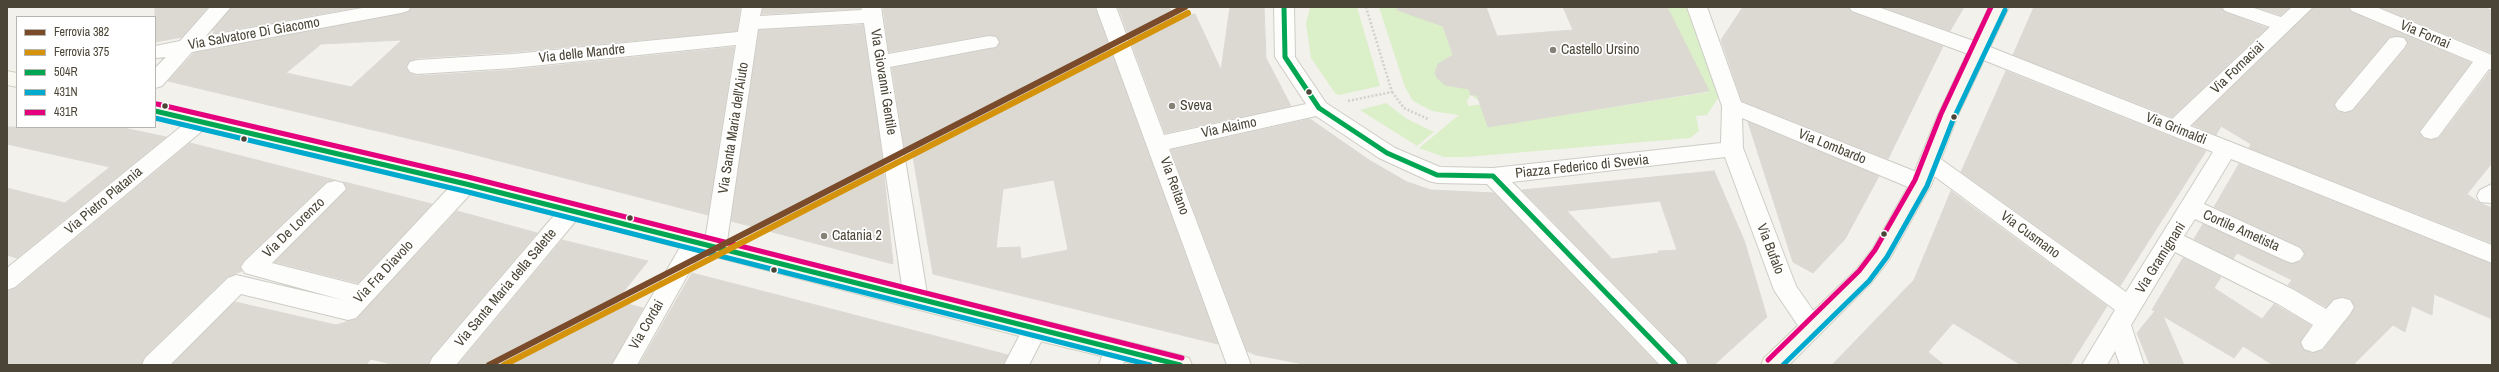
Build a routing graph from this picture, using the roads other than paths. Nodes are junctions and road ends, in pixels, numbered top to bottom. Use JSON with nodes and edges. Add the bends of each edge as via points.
{"nodes":[{"id":1,"x":221,"y":7,"type":"edge"},
{"id":2,"x":401,"y":7,"type":"edge"},
{"id":3,"x":1106,"y":7,"type":"edge"},
{"id":4,"x":1284,"y":7,"type":"edge"},
{"id":5,"x":1697,"y":7,"type":"edge"},
{"id":6,"x":1859,"y":7,"type":"edge"},
{"id":7,"x":1999,"y":7,"type":"edge"},
{"id":8,"x":2232,"y":7,"type":"edge"},
{"id":9,"x":2303,"y":7,"type":"edge"},
{"id":10,"x":2359,"y":7,"type":"edge"},
{"id":11,"x":872,"y":11,"type":"edge"},
{"id":12,"x":750,"y":22,"type":"edge"},
{"id":13,"x":2283,"y":25,"type":"junction"},
{"id":14,"x":989,"y":42,"type":"dead end"},
{"id":15,"x":2397,"y":43,"type":"dead end"},
{"id":16,"x":187,"y":46,"type":"junction"},
{"id":17,"x":1978,"y":50,"type":"junction"},
{"id":18,"x":156,"y":52,"type":"edge"},
{"id":19,"x":2489,"y":61,"type":"edge"},
{"id":20,"x":880,"y":62,"type":"junction"},
{"id":21,"x":417,"y":67,"type":"dead end"},
{"id":22,"x":156,"y":80,"type":"edge"},
{"id":23,"x":2344,"y":105,"type":"dead end"},
{"id":24,"x":1738,"y":108,"type":"junction"},
{"id":25,"x":1310,"y":110,"type":"junction"},
{"id":26,"x":156,"y":111,"type":"edge"},
{"id":27,"x":201,"y":121,"type":"junction"},
{"id":28,"x":2174,"y":129,"type":"junction"},
{"id":29,"x":2431,"y":132,"type":"dead end"},
{"id":30,"x":1158,"y":144,"type":"junction"},
{"id":31,"x":2226,"y":149,"type":"junction"},
{"id":32,"x":1735,"y":158,"type":"junction"},
{"id":33,"x":1930,"y":162,"type":"junction"},
{"id":34,"x":1493,"y":176,"type":"junction"},
{"id":35,"x":1921,"y":183,"type":"junction"},
{"id":36,"x":466,"y":184,"type":"junction"},
{"id":37,"x":335,"y":189,"type":"dead end"},
{"id":38,"x":2191,"y":208,"type":"junction"},
{"id":39,"x":571,"y":211,"type":"junction"},
{"id":40,"x":2172,"y":240,"type":"junction"},
{"id":41,"x":705,"y":246,"type":"junction"},
{"id":42,"x":2292,"y":254,"type":"dead end"},
{"id":43,"x":2492,"y":254,"type":"edge"},
{"id":44,"x":12,"y":271,"type":"edge"},
{"id":45,"x":363,"y":295,"type":"junction"},
{"id":46,"x":916,"y":300,"type":"junction"},
{"id":47,"x":2125,"y":316,"type":"junction"},
{"id":48,"x":1812,"y":326,"type":"junction"},
{"id":49,"x":1035,"y":330,"type":"junction"},
{"id":50,"x":2313,"y":342,"type":"dead end"},
{"id":51,"x":1113,"y":357,"type":"edge"},
{"id":52,"x":154,"y":365,"type":"edge"},
{"id":53,"x":441,"y":365,"type":"edge"},
{"id":54,"x":624,"y":365,"type":"edge"},
{"id":55,"x":1016,"y":365,"type":"edge"},
{"id":56,"x":1180,"y":365,"type":"edge"},
{"id":57,"x":1239,"y":365,"type":"edge"},
{"id":58,"x":1676,"y":365,"type":"edge"},
{"id":59,"x":1773,"y":365,"type":"edge"},
{"id":60,"x":2094,"y":365,"type":"edge"},
{"id":61,"x":2132,"y":365,"type":"edge"}],
"edges":[{"from":1,"to":16,"type":"street"},
{"from":2,"to":16,"type":"street","name":"Via Salvatore Di Giacomo"},
{"from":3,"to":30,"type":"street","name":"Via Reitano"},
{"from":4,"to":25,"type":"street","name":"Piazza Federico di Svevia","via":[[1285,57]]},
{"from":5,"to":24,"type":"street"},
{"from":6,"to":17,"type":"street","name":"Via Grimaldi"},
{"from":7,"to":17,"type":"main road"},
{"from":8,"to":13,"type":"street"},
{"from":9,"to":13,"type":"street","name":"Via Fornaciai"},
{"from":10,"to":19,"type":"street","name":"Via Fornai"},
{"from":11,"to":12,"type":"street","name":"Via delle Mandre"},
{"from":11,"to":20,"type":"street","name":"Via Giovanni Gentile"},
{"from":12,"to":21,"type":"street","name":"Via delle Mandre","via":[[513,61]]},
{"from":12,"to":41,"type":"street","name":"Via Santa Maria dell'Aiuto"},
{"from":13,"to":28,"type":"street","name":"Via Fornaciai"},
{"from":14,"to":20,"type":"street"},
{"from":15,"to":23,"type":"street"},
{"from":16,"to":18,"type":"street","name":"Via Salvatore Di Giacomo"},
{"from":16,"to":22,"type":"street"},
{"from":17,"to":28,"type":"street","name":"Via Grimaldi"},
{"from":17,"to":33,"type":"main road","via":[[1947,117]]},
{"from":19,"to":29,"type":"street"},
{"from":20,"to":46,"type":"street","name":"Via Giovanni Gentile"},
{"from":24,"to":32,"type":"street"},
{"from":24,"to":35,"type":"street","name":"Via Lombardo"},
{"from":25,"to":30,"type":"street","name":"Via Alaimo"},
{"from":25,"to":34,"type":"street","name":"Piazza Federico di Svevia","via":[[1387,152],[1437,175]]},
{"from":26,"to":27,"type":"main road"},
{"from":27,"to":36,"type":"main road"},
{"from":27,"to":44,"type":"street","name":"Via Pietro Platania"},
{"from":28,"to":31,"type":"street","name":"Via Grimaldi"},
{"from":30,"to":57,"type":"street","name":"Via Reitano"},
{"from":31,"to":38,"type":"street","name":"Via Gramignani"},
{"from":31,"to":43,"type":"street","name":"Via Grimaldi"},
{"from":32,"to":34,"type":"street","name":"Piazza Federico di Svevia","via":[[1707,153]]},
{"from":32,"to":48,"type":"street","name":"Via Bufalo","via":[[1786,290]]},
{"from":33,"to":35,"type":"main road"},
{"from":33,"to":47,"type":"street","name":"Via Cusmano"},
{"from":34,"to":58,"type":"street"},
{"from":35,"to":48,"type":"main road","via":[[1881,254],[1864,276]]},
{"from":36,"to":39,"type":"main road"},
{"from":36,"to":45,"type":"street","name":"Via Fra Diavolo"},
{"from":37,"to":45,"type":"street","name":"Via De Lorenzo","via":[[254,268]]},
{"from":38,"to":40,"type":"street","name":"Via Gramignani"},
{"from":38,"to":42,"type":"street","name":"Cortile Ametista"},
{"from":39,"to":41,"type":"main road"},
{"from":39,"to":53,"type":"street","name":"Via Santa Maria della Salette"},
{"from":40,"to":47,"type":"street","name":"Via Gramignani"},
{"from":40,"to":50,"type":"street","via":[[2286,297],[2336,315]]},
{"from":41,"to":46,"type":"main road"},
{"from":41,"to":54,"type":"street","name":"Via Cordai"},
{"from":45,"to":52,"type":"street","name":"Via Fra Diavolo","via":[[348,311],[236,284]]},
{"from":46,"to":49,"type":"main road"},
{"from":47,"to":60,"type":"street","name":"Via Gramignani"},
{"from":47,"to":61,"type":"street"},
{"from":48,"to":59,"type":"main road"},
{"from":49,"to":51,"type":"main road"},
{"from":49,"to":55,"type":"street"},
{"from":51,"to":56,"type":"main road"}]}
